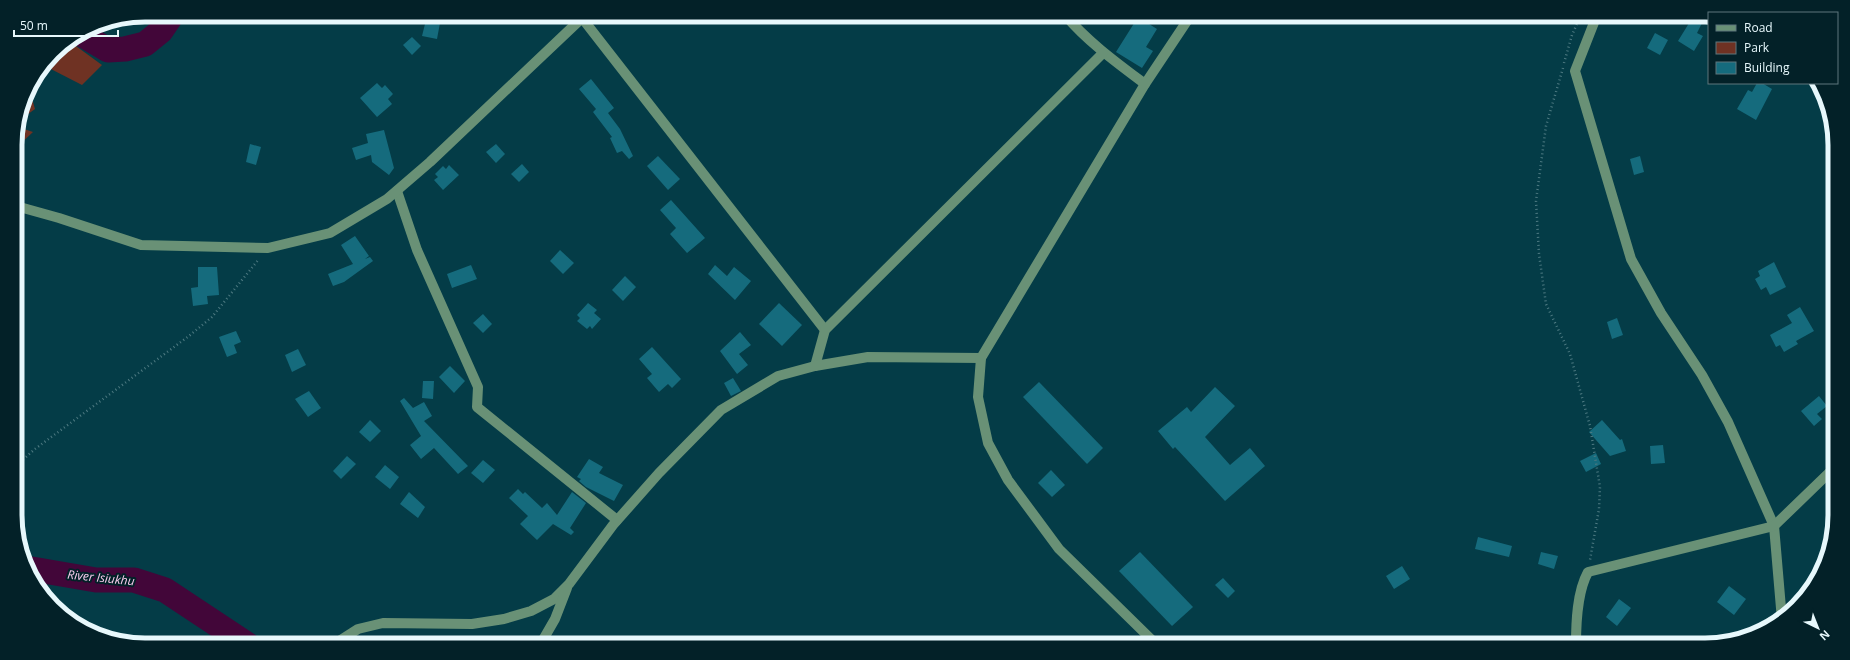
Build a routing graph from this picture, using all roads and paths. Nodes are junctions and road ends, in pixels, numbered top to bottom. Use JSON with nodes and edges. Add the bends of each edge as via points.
{"nodes":[{"id":1,"x":578,"y":22,"type":"edge"},
{"id":2,"x":587,"y":22,"type":"edge"},
{"id":3,"x":1071,"y":22,"type":"edge"},
{"id":4,"x":1186,"y":22,"type":"edge"},
{"id":5,"x":1578,"y":22,"type":"edge"},
{"id":6,"x":1593,"y":22,"type":"edge"},
{"id":7,"x":1103,"y":53,"type":"junction"},
{"id":8,"x":1145,"y":84,"type":"junction"},
{"id":9,"x":397,"y":191,"type":"junction"},
{"id":10,"x":22,"y":208,"type":"edge"},
{"id":11,"x":268,"y":248,"type":"junction"},
{"id":12,"x":825,"y":330,"type":"junction"},
{"id":13,"x":981,"y":358,"type":"junction"},
{"id":14,"x":815,"y":366,"type":"junction"},
{"id":15,"x":22,"y":461,"type":"edge"},
{"id":16,"x":1828,"y":475,"type":"edge"},
{"id":17,"x":617,"y":520,"type":"junction"},
{"id":18,"x":1774,"y":526,"type":"junction"},
{"id":19,"x":1588,"y":572,"type":"junction"},
{"id":20,"x":569,"y":584,"type":"junction"},
{"id":21,"x":1781,"y":612,"type":"edge"},
{"id":22,"x":345,"y":638,"type":"edge"},
{"id":23,"x":544,"y":638,"type":"edge"},
{"id":24,"x":1150,"y":638,"type":"edge"},
{"id":25,"x":1576,"y":638,"type":"edge"}],
"edges":[{"from":1,"to":9,"type":"street"},
{"from":2,"to":12,"type":"street"},
{"from":3,"to":7,"type":"street"},
{"from":4,"to":8,"type":"street"},
{"from":5,"to":19,"type":"path","via":[[1546,126],[1536,201],[1539,254],[1546,304],[1570,354],[1590,426],[1600,487],[1599,509]]},
{"from":6,"to":18,"type":"street","via":[[1575,71],[1630,259],[1728,422]]},
{"from":7,"to":8,"type":"street"},
{"from":7,"to":12,"type":"street"},
{"from":8,"to":13,"type":"street"},
{"from":9,"to":11,"type":"street","via":[[330,233]]},
{"from":9,"to":17,"type":"street","via":[[417,250],[478,387],[477,408]]},
{"from":10,"to":11,"type":"street","via":[[141,245]]},
{"from":11,"to":15,"type":"path","via":[[212,317]]},
{"from":12,"to":14,"type":"street"},
{"from":13,"to":14,"type":"street","via":[[868,357]]},
{"from":13,"to":24,"type":"street","via":[[978,397],[988,443],[1008,480],[1059,549]]},
{"from":14,"to":17,"type":"street","via":[[778,376],[721,410]]},
{"from":16,"to":18,"type":"street"},
{"from":17,"to":20,"type":"street"},
{"from":18,"to":19,"type":"street"},
{"from":18,"to":21,"type":"street"},
{"from":19,"to":25,"type":"street","via":[[1583,580]]},
{"from":20,"to":22,"type":"street","via":[[554,599],[531,611],[504,619],[472,624],[383,623],[358,630]]},
{"from":20,"to":23,"type":"street"}]}
